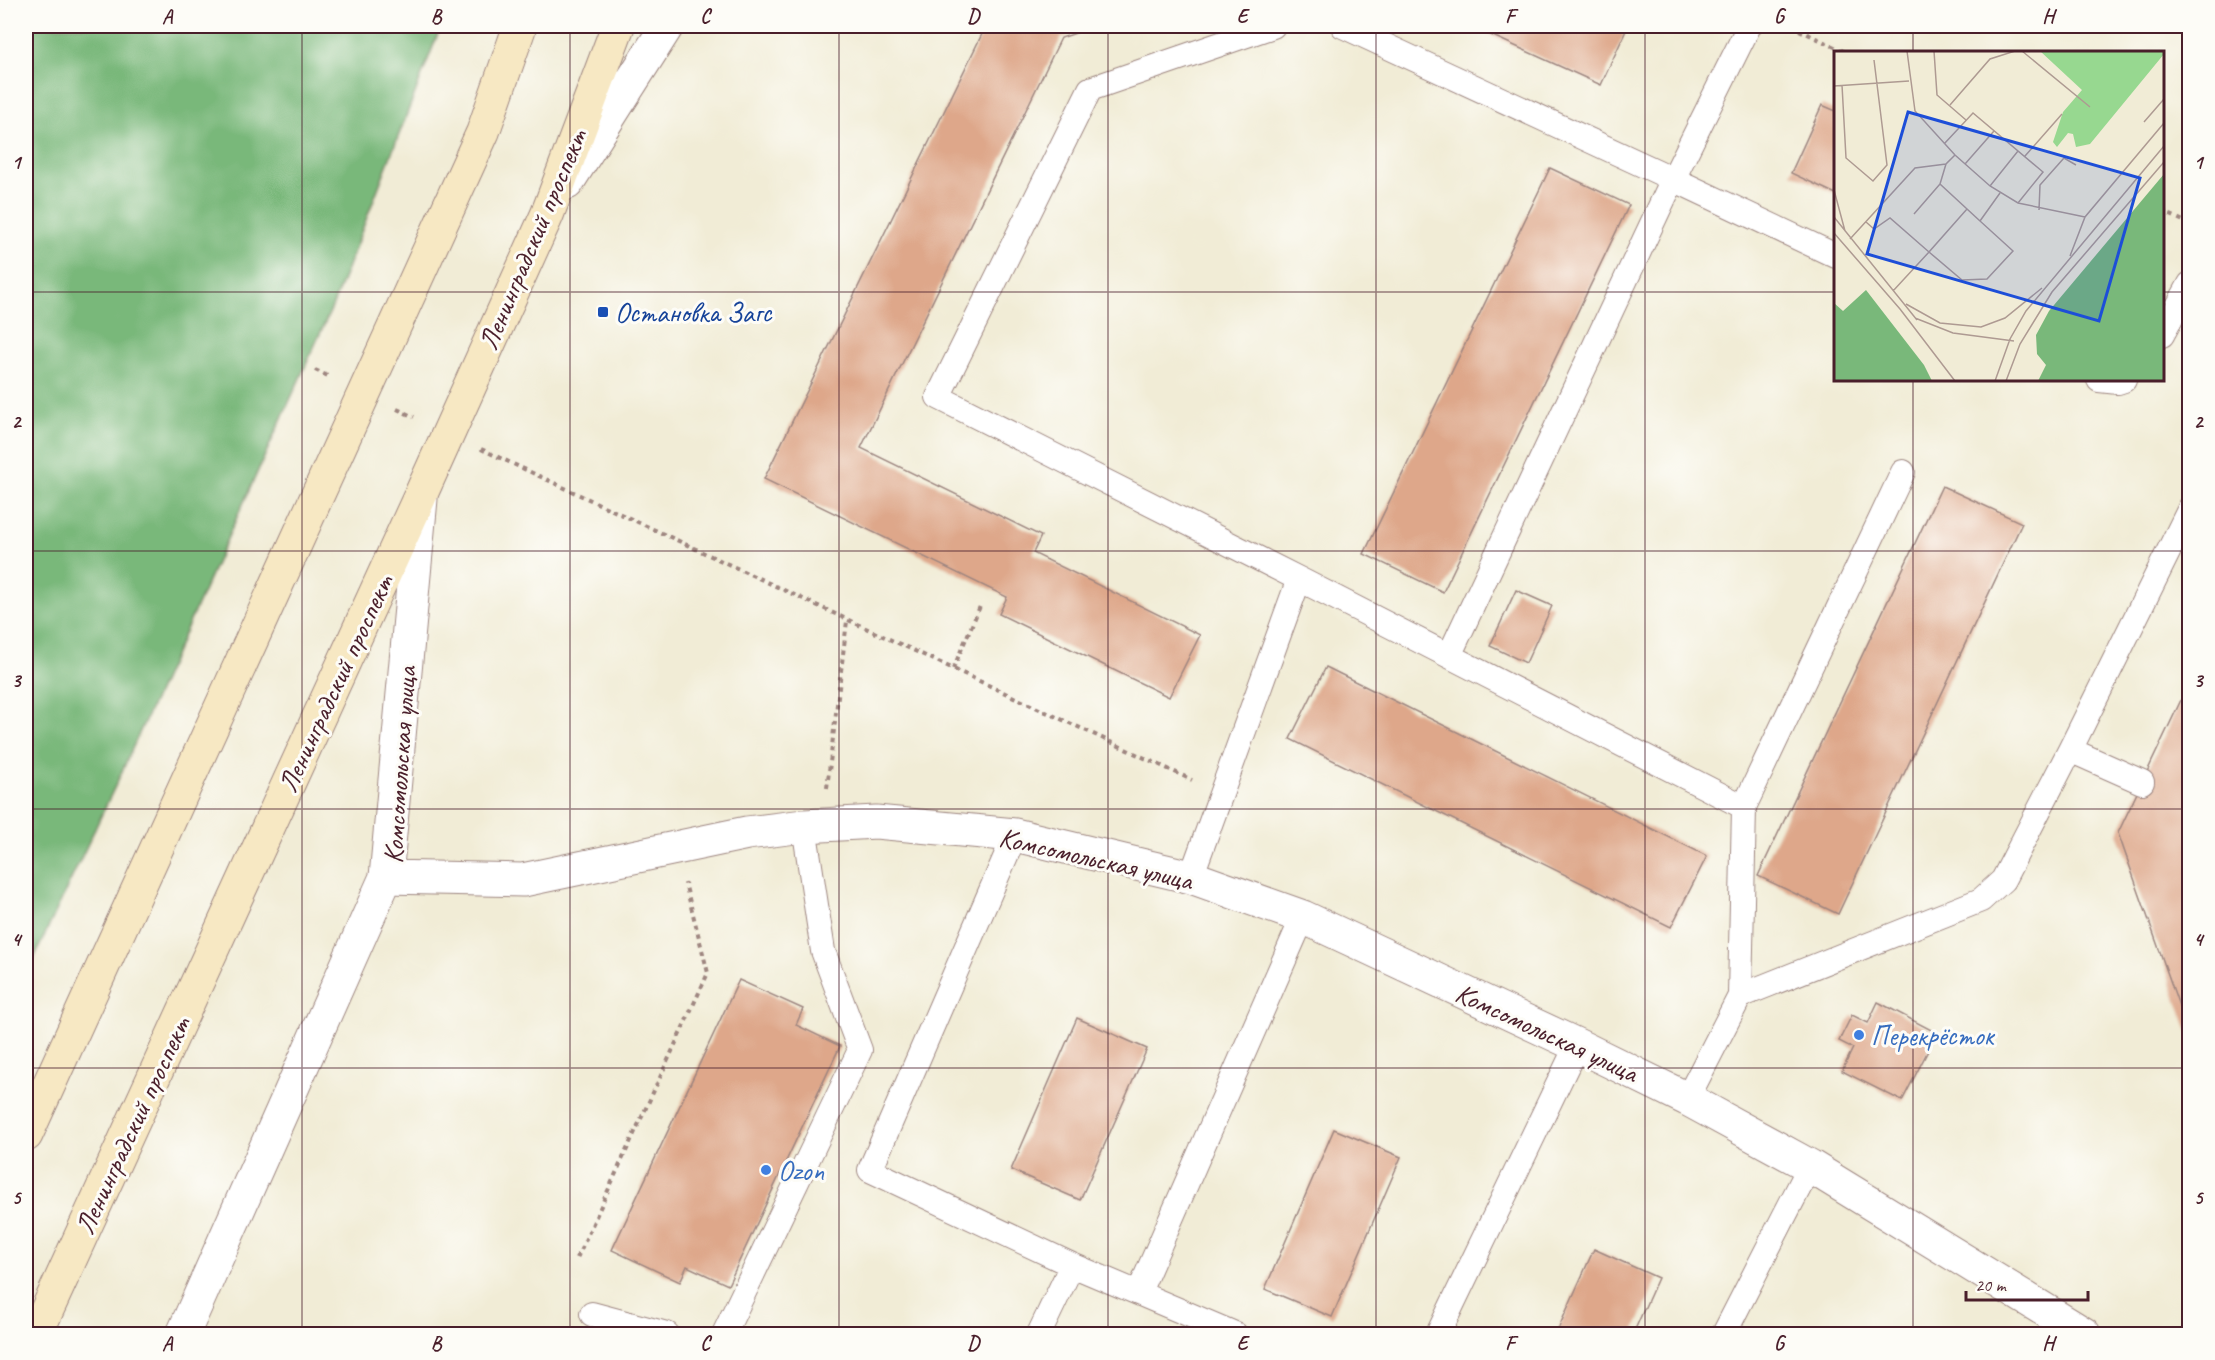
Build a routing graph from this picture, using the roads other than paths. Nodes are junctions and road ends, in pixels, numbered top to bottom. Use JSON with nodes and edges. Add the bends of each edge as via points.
{"nodes":[{"id":1,"x":520,"y":26,"type":"edge"},
{"id":2,"x":618,"y":26,"type":"edge"},
{"id":3,"x":667,"y":26,"type":"edge"},
{"id":4,"x":1272,"y":26,"type":"edge"},
{"id":5,"x":1343,"y":26,"type":"edge"},
{"id":6,"x":1749,"y":26,"type":"edge"},
{"id":7,"x":1673,"y":179,"type":"junction"},
{"id":8,"x":547,"y":215,"type":"junction"},
{"id":9,"x":1834,"y":254,"type":"edge"},
{"id":10,"x":2190,"y":284,"type":"edge"},
{"id":11,"x":2164,"y":333,"type":"edge"},
{"id":12,"x":1903,"y":472,"type":"dead end"},
{"id":13,"x":421,"y":494,"type":"junction"},
{"id":14,"x":2190,"y":508,"type":"edge"},
{"id":15,"x":1299,"y":579,"type":"junction"},
{"id":16,"x":1449,"y":656,"type":"junction"},
{"id":17,"x":2070,"y":750,"type":"junction"},
{"id":18,"x":2142,"y":782,"type":"dead end"},
{"id":19,"x":1744,"y":807,"type":"junction"},
{"id":20,"x":813,"y":825,"type":"junction"},
{"id":21,"x":1015,"y":835,"type":"junction"},
{"id":22,"x":387,"y":877,"type":"junction"},
{"id":23,"x":1191,"y":877,"type":"junction"},
{"id":24,"x":1303,"y":917,"type":"junction"},
{"id":25,"x":1740,"y":996,"type":"junction"},
{"id":26,"x":1577,"y":1045,"type":"junction"},
{"id":27,"x":1687,"y":1099,"type":"junction"},
{"id":28,"x":26,"y":1135,"type":"edge"},
{"id":29,"x":1810,"y":1166,"type":"junction"},
{"id":30,"x":1072,"y":1265,"type":"junction"},
{"id":31,"x":1140,"y":1292,"type":"junction"},
{"id":32,"x":592,"y":1314,"type":"dead end"},
{"id":33,"x":36,"y":1335,"type":"edge"},
{"id":34,"x":183,"y":1335,"type":"edge"},
{"id":35,"x":667,"y":1335,"type":"edge"},
{"id":36,"x":724,"y":1335,"type":"edge"},
{"id":37,"x":1039,"y":1335,"type":"edge"},
{"id":38,"x":1236,"y":1335,"type":"edge"},
{"id":39,"x":1438,"y":1335,"type":"edge"},
{"id":40,"x":1724,"y":1335,"type":"edge"},
{"id":41,"x":2084,"y":1335,"type":"edge"}],
"edges":[{"from":1,"to":28,"type":"main road","via":[[483,132]]},
{"from":2,"to":8,"type":"main road","name":"Ленинградский проспект"},
{"from":3,"to":8,"type":"street"},
{"from":4,"to":15,"type":"lane","via":[[1090,89],[938,397]]},
{"from":5,"to":7,"type":"lane"},
{"from":6,"to":7,"type":"lane"},
{"from":7,"to":9,"type":"lane"},
{"from":7,"to":16,"type":"lane"},
{"from":8,"to":13,"type":"main road","name":"Ленинградский проспект"},
{"from":10,"to":11,"type":"lane"},
{"from":12,"to":19,"type":"lane"},
{"from":13,"to":22,"type":"street","name":"Комсомольская улица"},
{"from":13,"to":33,"type":"main road","name":"Ленинградский проспект"},
{"from":14,"to":17,"type":"lane"},
{"from":15,"to":16,"type":"lane"},
{"from":15,"to":23,"type":"lane"},
{"from":16,"to":19,"type":"lane"},
{"from":17,"to":18,"type":"lane"},
{"from":17,"to":25,"type":"lane","via":[[2003,880],[1981,900]]},
{"from":19,"to":25,"type":"lane"},
{"from":20,"to":21,"type":"street","name":"Комсомольская улица","via":[[876,822]]},
{"from":20,"to":22,"type":"street","name":"Комсомольская улица","via":[[747,833],[523,880]]},
{"from":20,"to":36,"type":"lane","via":[[823,951],[860,1050]]},
{"from":21,"to":23,"type":"street","name":"Комсомольская улица"},
{"from":21,"to":30,"type":"lane","via":[[870,1170]]},
{"from":22,"to":34,"type":"street"},
{"from":23,"to":24,"type":"street","name":"Комсомольская улица"},
{"from":24,"to":26,"type":"street","name":"Комсомольская улица"},
{"from":24,"to":31,"type":"lane"},
{"from":25,"to":27,"type":"lane"},
{"from":26,"to":27,"type":"street","name":"Комсомольская улица"},
{"from":26,"to":39,"type":"lane"},
{"from":27,"to":29,"type":"street","name":"Комсомольская улица"},
{"from":29,"to":40,"type":"lane"},
{"from":29,"to":41,"type":"street","name":"Комсомольская улица"},
{"from":30,"to":31,"type":"lane"},
{"from":30,"to":37,"type":"lane"},
{"from":31,"to":38,"type":"lane"},
{"from":32,"to":35,"type":"lane"}]}
